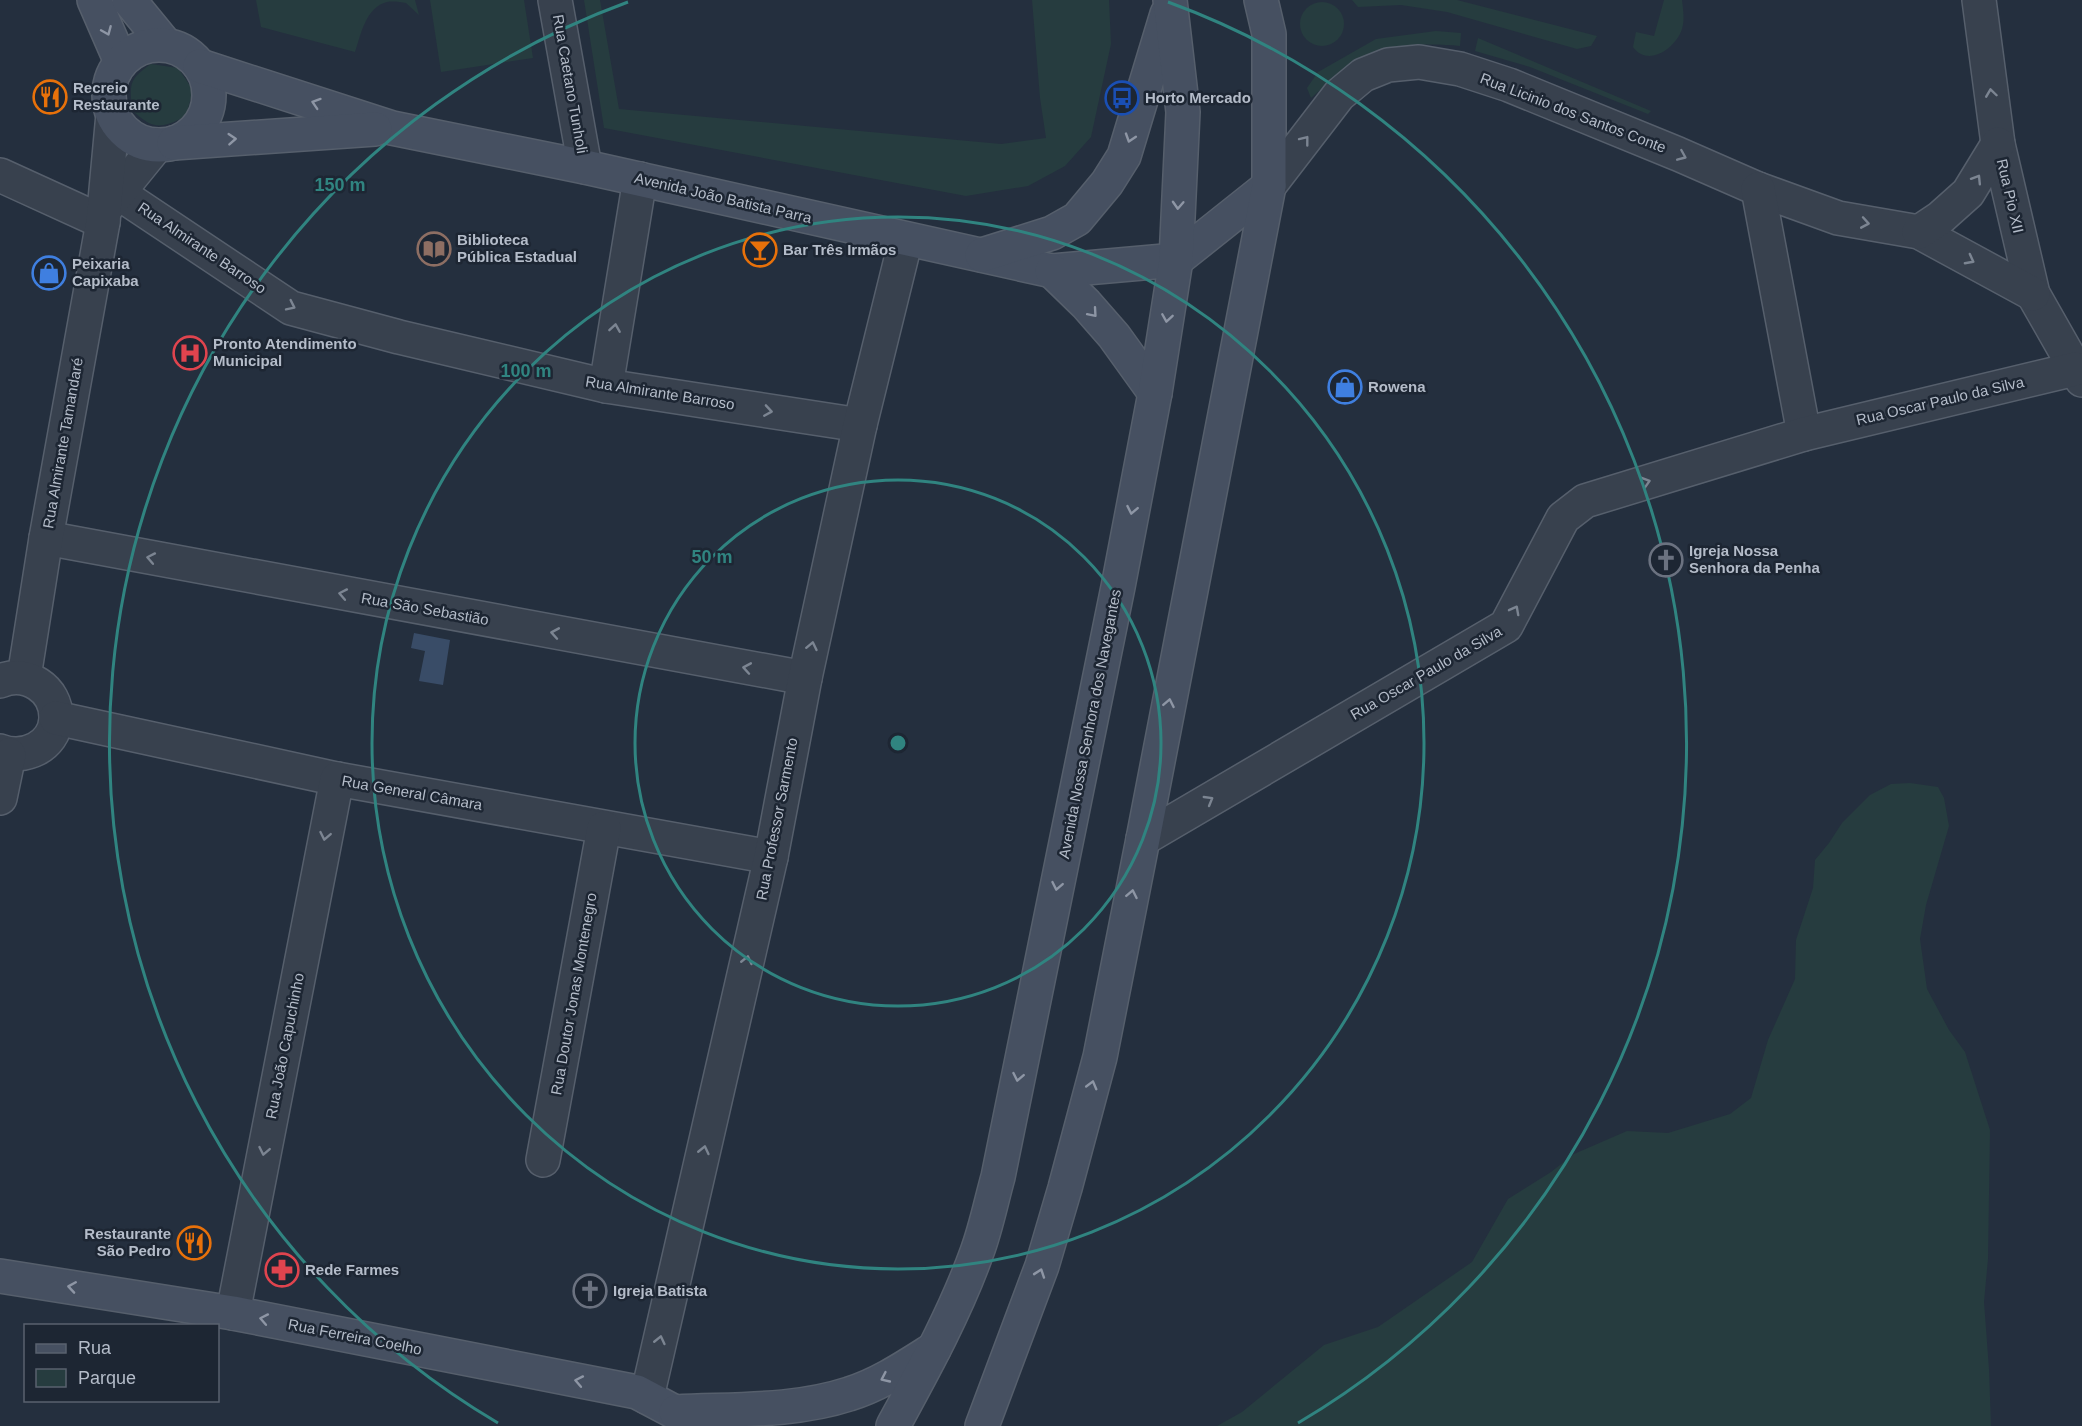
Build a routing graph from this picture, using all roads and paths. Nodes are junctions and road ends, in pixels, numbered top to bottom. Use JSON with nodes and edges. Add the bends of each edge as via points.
{"nodes":[{"id":1,"x":94,"y":0,"type":"edge"},
{"id":2,"x":129,"y":0,"type":"edge"},
{"id":3,"x":555,"y":0,"type":"edge"},
{"id":4,"x":1170,"y":0,"type":"edge"},
{"id":5,"x":1261,"y":0,"type":"edge"},
{"id":6,"x":1273,"y":0,"type":"edge"},
{"id":7,"x":1978,"y":0,"type":"edge"},
{"id":8,"x":1269,"y":34,"type":"junction"},
{"id":9,"x":165,"y":44,"type":"junction"},
{"id":10,"x":121,"y":62,"type":"junction"},
{"id":11,"x":200,"y":66,"type":"junction"},
{"id":12,"x":113,"y":114,"type":"junction"},
{"id":13,"x":392,"y":128,"type":"junction"},
{"id":14,"x":165,"y":144,"type":"junction"},
{"id":15,"x":1998,"y":144,"type":"junction"},
{"id":16,"x":585,"y":167,"type":"junction"},
{"id":17,"x":0,"y":175,"type":"edge"},
{"id":18,"x":640,"y":179,"type":"junction"},
{"id":19,"x":1269,"y":186,"type":"junction"},
{"id":20,"x":1758,"y":189,"type":"junction"},
{"id":21,"x":109,"y":202,"type":"junction"},
{"id":22,"x":1919,"y":232,"type":"junction"},
{"id":23,"x":906,"y":239,"type":"junction"},
{"id":24,"x":981,"y":256,"type":"junction"},
{"id":25,"x":1176,"y":260,"type":"junction"},
{"id":26,"x":1052,"y":271,"type":"junction"},
{"id":27,"x":2033,"y":294,"type":"junction"},
{"id":28,"x":2079,"y":374,"type":"edge"},
{"id":29,"x":606,"y":386,"type":"junction"},
{"id":30,"x":1155,"y":393,"type":"junction"},
{"id":31,"x":860,"y":425,"type":"junction"},
{"id":32,"x":1804,"y":434,"type":"junction"},
{"id":33,"x":46,"y":538,"type":"junction"},
{"id":34,"x":805,"y":678,"type":"junction"},
{"id":35,"x":12,"y":679,"type":"edge"},
{"id":36,"x":56,"y":718,"type":"junction"},
{"id":37,"x":4,"y":753,"type":"edge"},
{"id":38,"x":336,"y":779,"type":"junction"},
{"id":39,"x":0,"y":798,"type":"edge"},
{"id":40,"x":604,"y":828,"type":"junction"},
{"id":41,"x":1143,"y":839,"type":"junction"},
{"id":42,"x":771,"y":857,"type":"junction"},
{"id":43,"x":543,"y":1160,"type":"dead end"},
{"id":44,"x":0,"y":1276,"type":"edge"},
{"id":45,"x":233,"y":1313,"type":"junction"},
{"id":46,"x":1020,"y":1328,"type":"junction"},
{"id":47,"x":935,"y":1348,"type":"junction"},
{"id":48,"x":647,"y":1397,"type":"junction"},
{"id":49,"x":689,"y":1419,"type":"edge"},
{"id":50,"x":893,"y":1426,"type":"edge"},
{"id":51,"x":957,"y":1426,"type":"edge"},
{"id":52,"x":982,"y":1426,"type":"edge"}],
"edges":[{"from":1,"to":10,"type":"main road","one_way":true},
{"from":2,"to":9,"type":"main road"},
{"from":3,"to":16,"type":"street","name":"Rua Caetano Tunholi"},
{"from":4,"to":24,"type":"main road","one_way":true,"via":[[1124,156],[1107,183],[1077,219],[1052,233]]},
{"from":4,"to":25,"type":"main road","name":"Avenida Nossa Senhora dos Navegantes","one_way":true,"via":[[1183,112]]},
{"from":5,"to":8,"type":"main road"},
{"from":6,"to":8,"type":"street"},
{"from":15,"to":7,"type":"street","name":"Rua Pio XII","one_way":true},
{"from":8,"to":19,"type":"main road"},
{"from":9,"to":10,"type":"main road","via":[[144,47]]},
{"from":9,"to":11,"type":"main road","via":[[187,53]]},
{"from":10,"to":12,"type":"main road","via":[[112,77],[109,94]]},
{"from":13,"to":11,"type":"main road","name":"Avenida João Batista Parra","one_way":true},
{"from":11,"to":14,"type":"main road","via":[[208,86],[208,106],[194,131]]},
{"from":12,"to":14,"type":"main road","via":[[121,128],[141,142]]},
{"from":12,"to":21,"type":"street","name":"Rua Almirante Tamandaré"},
{"from":14,"to":13,"type":"main road","name":"Avenida João Batista Parra","one_way":true},
{"from":13,"to":16,"type":"main road","name":"Avenida João Batista Parra"},
{"from":14,"to":21,"type":"street","name":"Rua Almirante Tamandaré"},
{"from":22,"to":15,"type":"street","one_way":true,"via":[[1968,193]]},
{"from":15,"to":27,"type":"street","name":"Rua Pio XII"},
{"from":16,"to":18,"type":"main road","name":"Avenida João Batista Parra"},
{"from":17,"to":21,"type":"street","name":"Rua Almirante Barroso"},
{"from":18,"to":23,"type":"main road","name":"Avenida João Batista Parra"},
{"from":29,"to":18,"type":"street","one_way":true},
{"from":19,"to":20,"type":"street","name":"Rua Licinio dos Santos Conte","one_way":true,"via":[[1339,96],[1363,75],[1388,65],[1419,62],[1460,69],[1509,85]]},
{"from":19,"to":25,"type":"main road"},
{"from":41,"to":19,"type":"main road","one_way":true},
{"from":20,"to":22,"type":"street","name":"Rua Licinio dos Santos Conte","one_way":true,"via":[[1838,218]]},
{"from":20,"to":32,"type":"street"},
{"from":21,"to":29,"type":"street","name":"Rua Almirante Barroso","one_way":true,"via":[[291,308]]},
{"from":21,"to":33,"type":"street","name":"Rua Almirante Tamandaré"},
{"from":22,"to":27,"type":"street","name":"Rua Licinio dos Santos Conte","one_way":true},
{"from":23,"to":24,"type":"main road","name":"Avenida João Batista Parra"},
{"from":23,"to":31,"type":"street","name":"Rua Professor Sarmento"},
{"from":24,"to":26,"type":"main road","name":"Avenida João Batista Parra"},
{"from":25,"to":26,"type":"main road","name":"Avenida João Batista Parra"},
{"from":25,"to":30,"type":"main road","name":"Avenida Nossa Senhora dos Navegantes","one_way":true},
{"from":26,"to":30,"type":"main road","one_way":true,"via":[[1114,336]]},
{"from":27,"to":28,"type":"street","name":"Rua Pio XII"},
{"from":28,"to":32,"type":"street","name":"Rua Oscar Paulo da Silva"},
{"from":29,"to":31,"type":"street","name":"Rua Almirante Barroso","one_way":true},
{"from":30,"to":47,"type":"main road","name":"Avenida Nossa Senhora dos Navegantes","one_way":true,"via":[[998,1177],[978,1251]]},
{"from":34,"to":31,"type":"street","name":"Rua Professor Sarmento","one_way":true},
{"from":41,"to":32,"type":"street","name":"Rua Oscar Paulo da Silva","one_way":true,"via":[[1506,627],[1563,519],[1585,501]]},
{"from":34,"to":33,"type":"street","name":"Rua São Sebastião","one_way":true},
{"from":33,"to":35,"type":"street","name":"Rua Almirante Tamandaré"},
{"from":34,"to":42,"type":"street","name":"Rua Professor Sarmento"},
{"from":35,"to":36,"type":"street","via":[[37,682],[47,692]]},
{"from":36,"to":37,"type":"street","via":[[49,737],[35,751],[22,755]]},
{"from":36,"to":38,"type":"street","name":"Rua General Câmara"},
{"from":37,"to":39,"type":"street"},
{"from":38,"to":40,"type":"street","name":"Rua General Câmara"},
{"from":38,"to":45,"type":"street","name":"Rua João Capuchinho","one_way":true},
{"from":40,"to":42,"type":"street","name":"Rua General Câmara"},
{"from":40,"to":43,"type":"street","name":"Rua Doutor Jonas Montenegro"},
{"from":46,"to":41,"type":"main road","one_way":true,"via":[[1042,1266],[1100,1057]]},
{"from":48,"to":42,"type":"street","name":"Rua Professor Sarmento","one_way":true},
{"from":45,"to":44,"type":"main road","name":"Rua Ferreira Coelho","one_way":true},
{"from":48,"to":45,"type":"main road","name":"Rua Ferreira Coelho","one_way":true},
{"from":46,"to":51,"type":"main road"},
{"from":46,"to":52,"type":"main road"},
{"from":47,"to":49,"type":"main road","one_way":true,"via":[[894,1374],[850,1394],[800,1406]]},
{"from":47,"to":50,"type":"main road","name":"Avenida Nossa Senhora dos Navegantes"},
{"from":48,"to":49,"type":"main road","name":"Rua Ferreira Coelho"}]}
